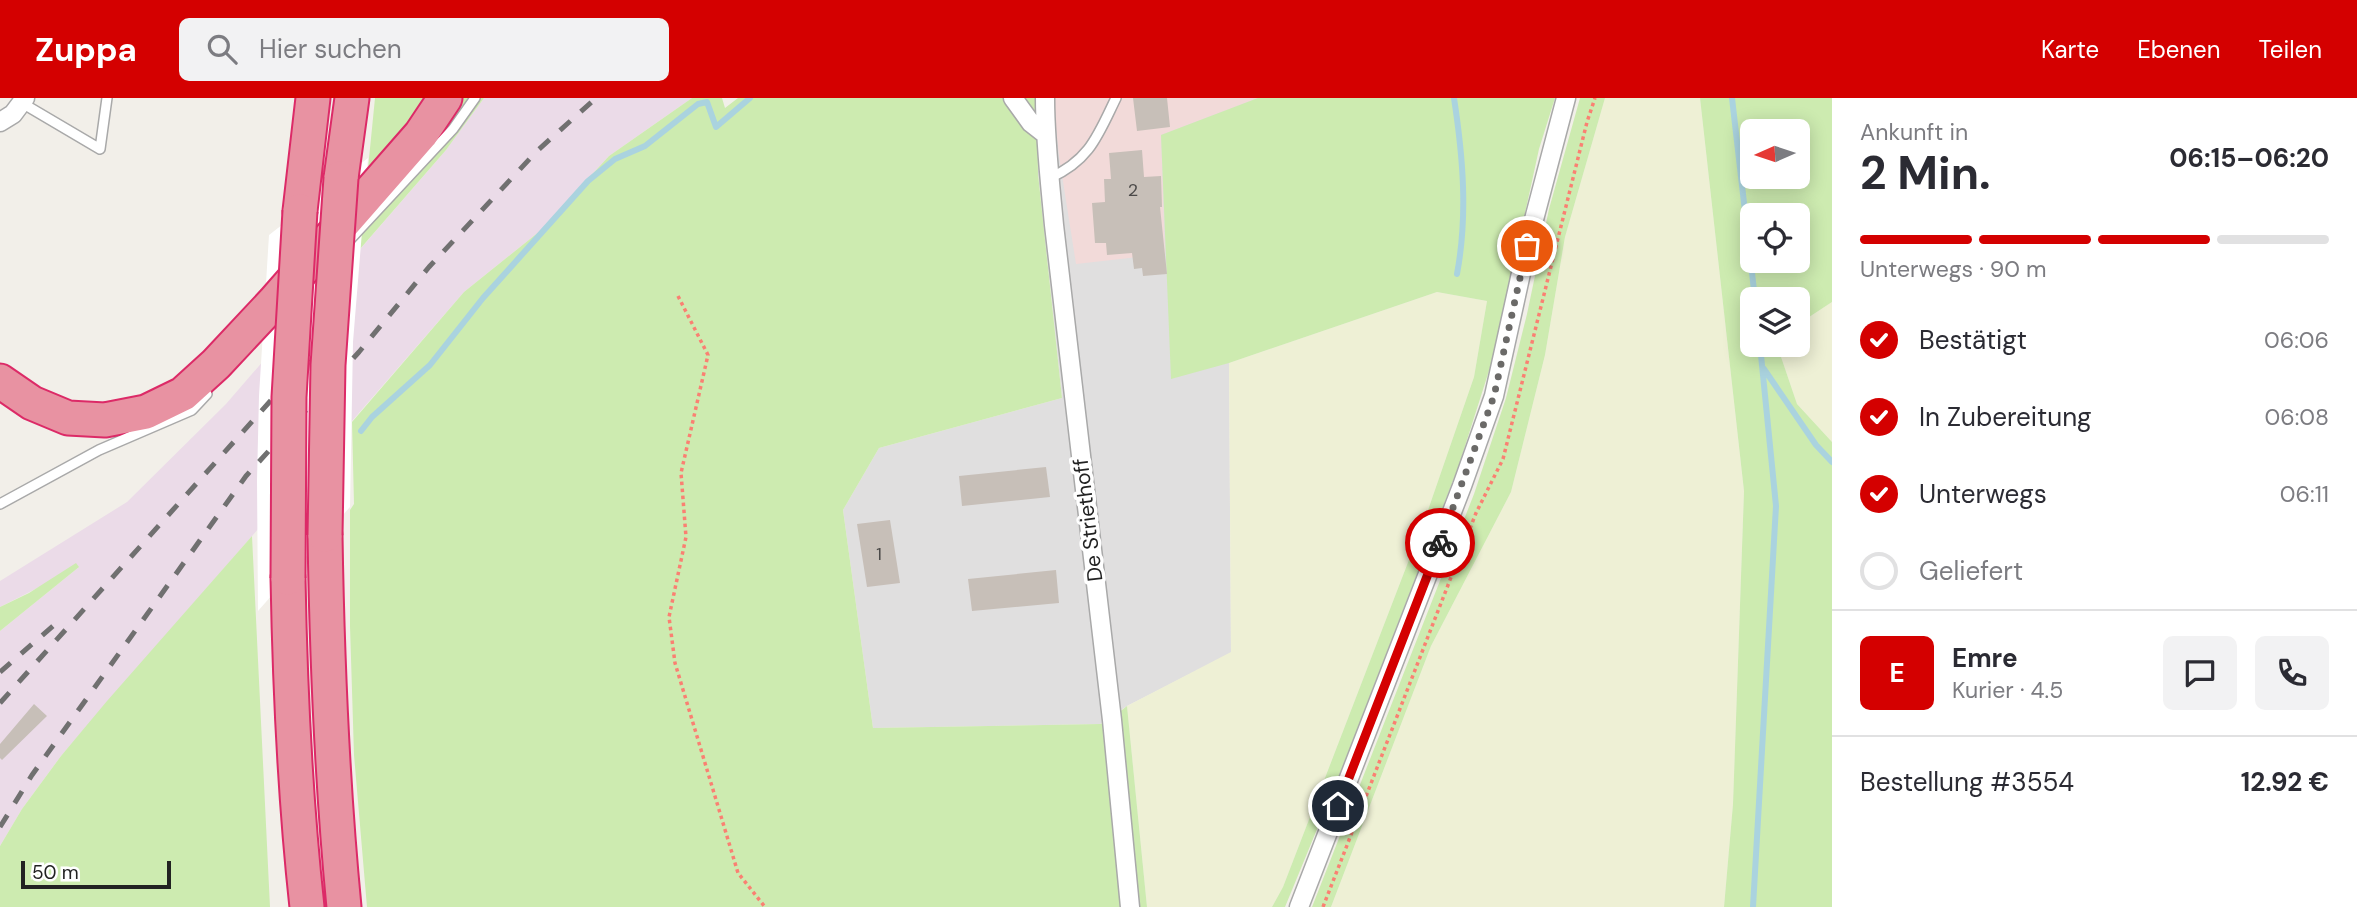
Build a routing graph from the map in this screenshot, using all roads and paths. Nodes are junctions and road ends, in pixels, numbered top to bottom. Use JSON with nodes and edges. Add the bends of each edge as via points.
{"nodes":[{"id":1,"x":107,"y":98,"type":"edge"},
{"id":2,"x":313,"y":98,"type":"edge"},
{"id":3,"x":352,"y":98,"type":"edge"},
{"id":4,"x":445,"y":98,"type":"edge"},
{"id":5,"x":475,"y":98,"type":"edge"},
{"id":6,"x":1013,"y":98,"type":"edge"},
{"id":7,"x":1045,"y":98,"type":"edge"},
{"id":8,"x":1116,"y":98,"type":"edge"},
{"id":9,"x":1566,"y":98,"type":"edge"},
{"id":10,"x":24,"y":101,"type":"edge"},
{"id":11,"x":0,"y":122,"type":"edge"},
{"id":12,"x":1045,"y":134,"type":"junction"},
{"id":13,"x":1050,"y":178,"type":"junction"},
{"id":14,"x":323,"y":270,"type":"dead end"},
{"id":15,"x":304,"y":290,"type":"dead end"},
{"id":16,"x":678,"y":296,"type":"dead end"},
{"id":17,"x":285,"y":310,"type":"dead end"},
{"id":18,"x":0,"y":381,"type":"edge"},
{"id":19,"x":210,"y":390,"type":"dead end"},
{"id":20,"x":0,"y":504,"type":"edge"},
{"id":21,"x":307,"y":907,"type":"edge"},
{"id":22,"x":344,"y":907,"type":"edge"},
{"id":23,"x":765,"y":907,"type":"edge"},
{"id":24,"x":1130,"y":907,"type":"edge"},
{"id":25,"x":1299,"y":907,"type":"edge"}],
"edges":[{"from":1,"to":10,"type":"lane","via":[[100,149]]},
{"from":2,"to":21,"type":"highway","bridge":true,"via":[[300,211],[289,397],[289,660]]},
{"from":3,"to":22,"type":"highway","bridge":true,"via":[[341,178],[328,365],[325,536],[329,712]]},
{"from":4,"to":18,"type":"highway","via":[[421,134],[274,302],[183,394],[146,412],[105,419],[68,418],[32,403]]},
{"from":5,"to":14,"type":"lane","via":[[453,129]]},
{"from":6,"to":12,"type":"street"},
{"from":7,"to":12,"type":"street","name":"De Striethoff"},
{"from":8,"to":13,"type":"lane","via":[[1091,148],[1066,171]]},
{"from":9,"to":25,"type":"street","via":[[1494,396]]},
{"from":10,"to":11,"type":"street"},
{"from":12,"to":13,"type":"street","name":"De Striethoff"},
{"from":13,"to":24,"type":"street","name":"De Striethoff"},
{"from":15,"to":17,"type":"lane"},
{"from":16,"to":23,"type":"path","via":[[708,355],[681,473],[686,537],[669,617],[675,663],[738,873]]},
{"from":19,"to":20,"type":"lane","via":[[191,410],[99,450]]}]}
